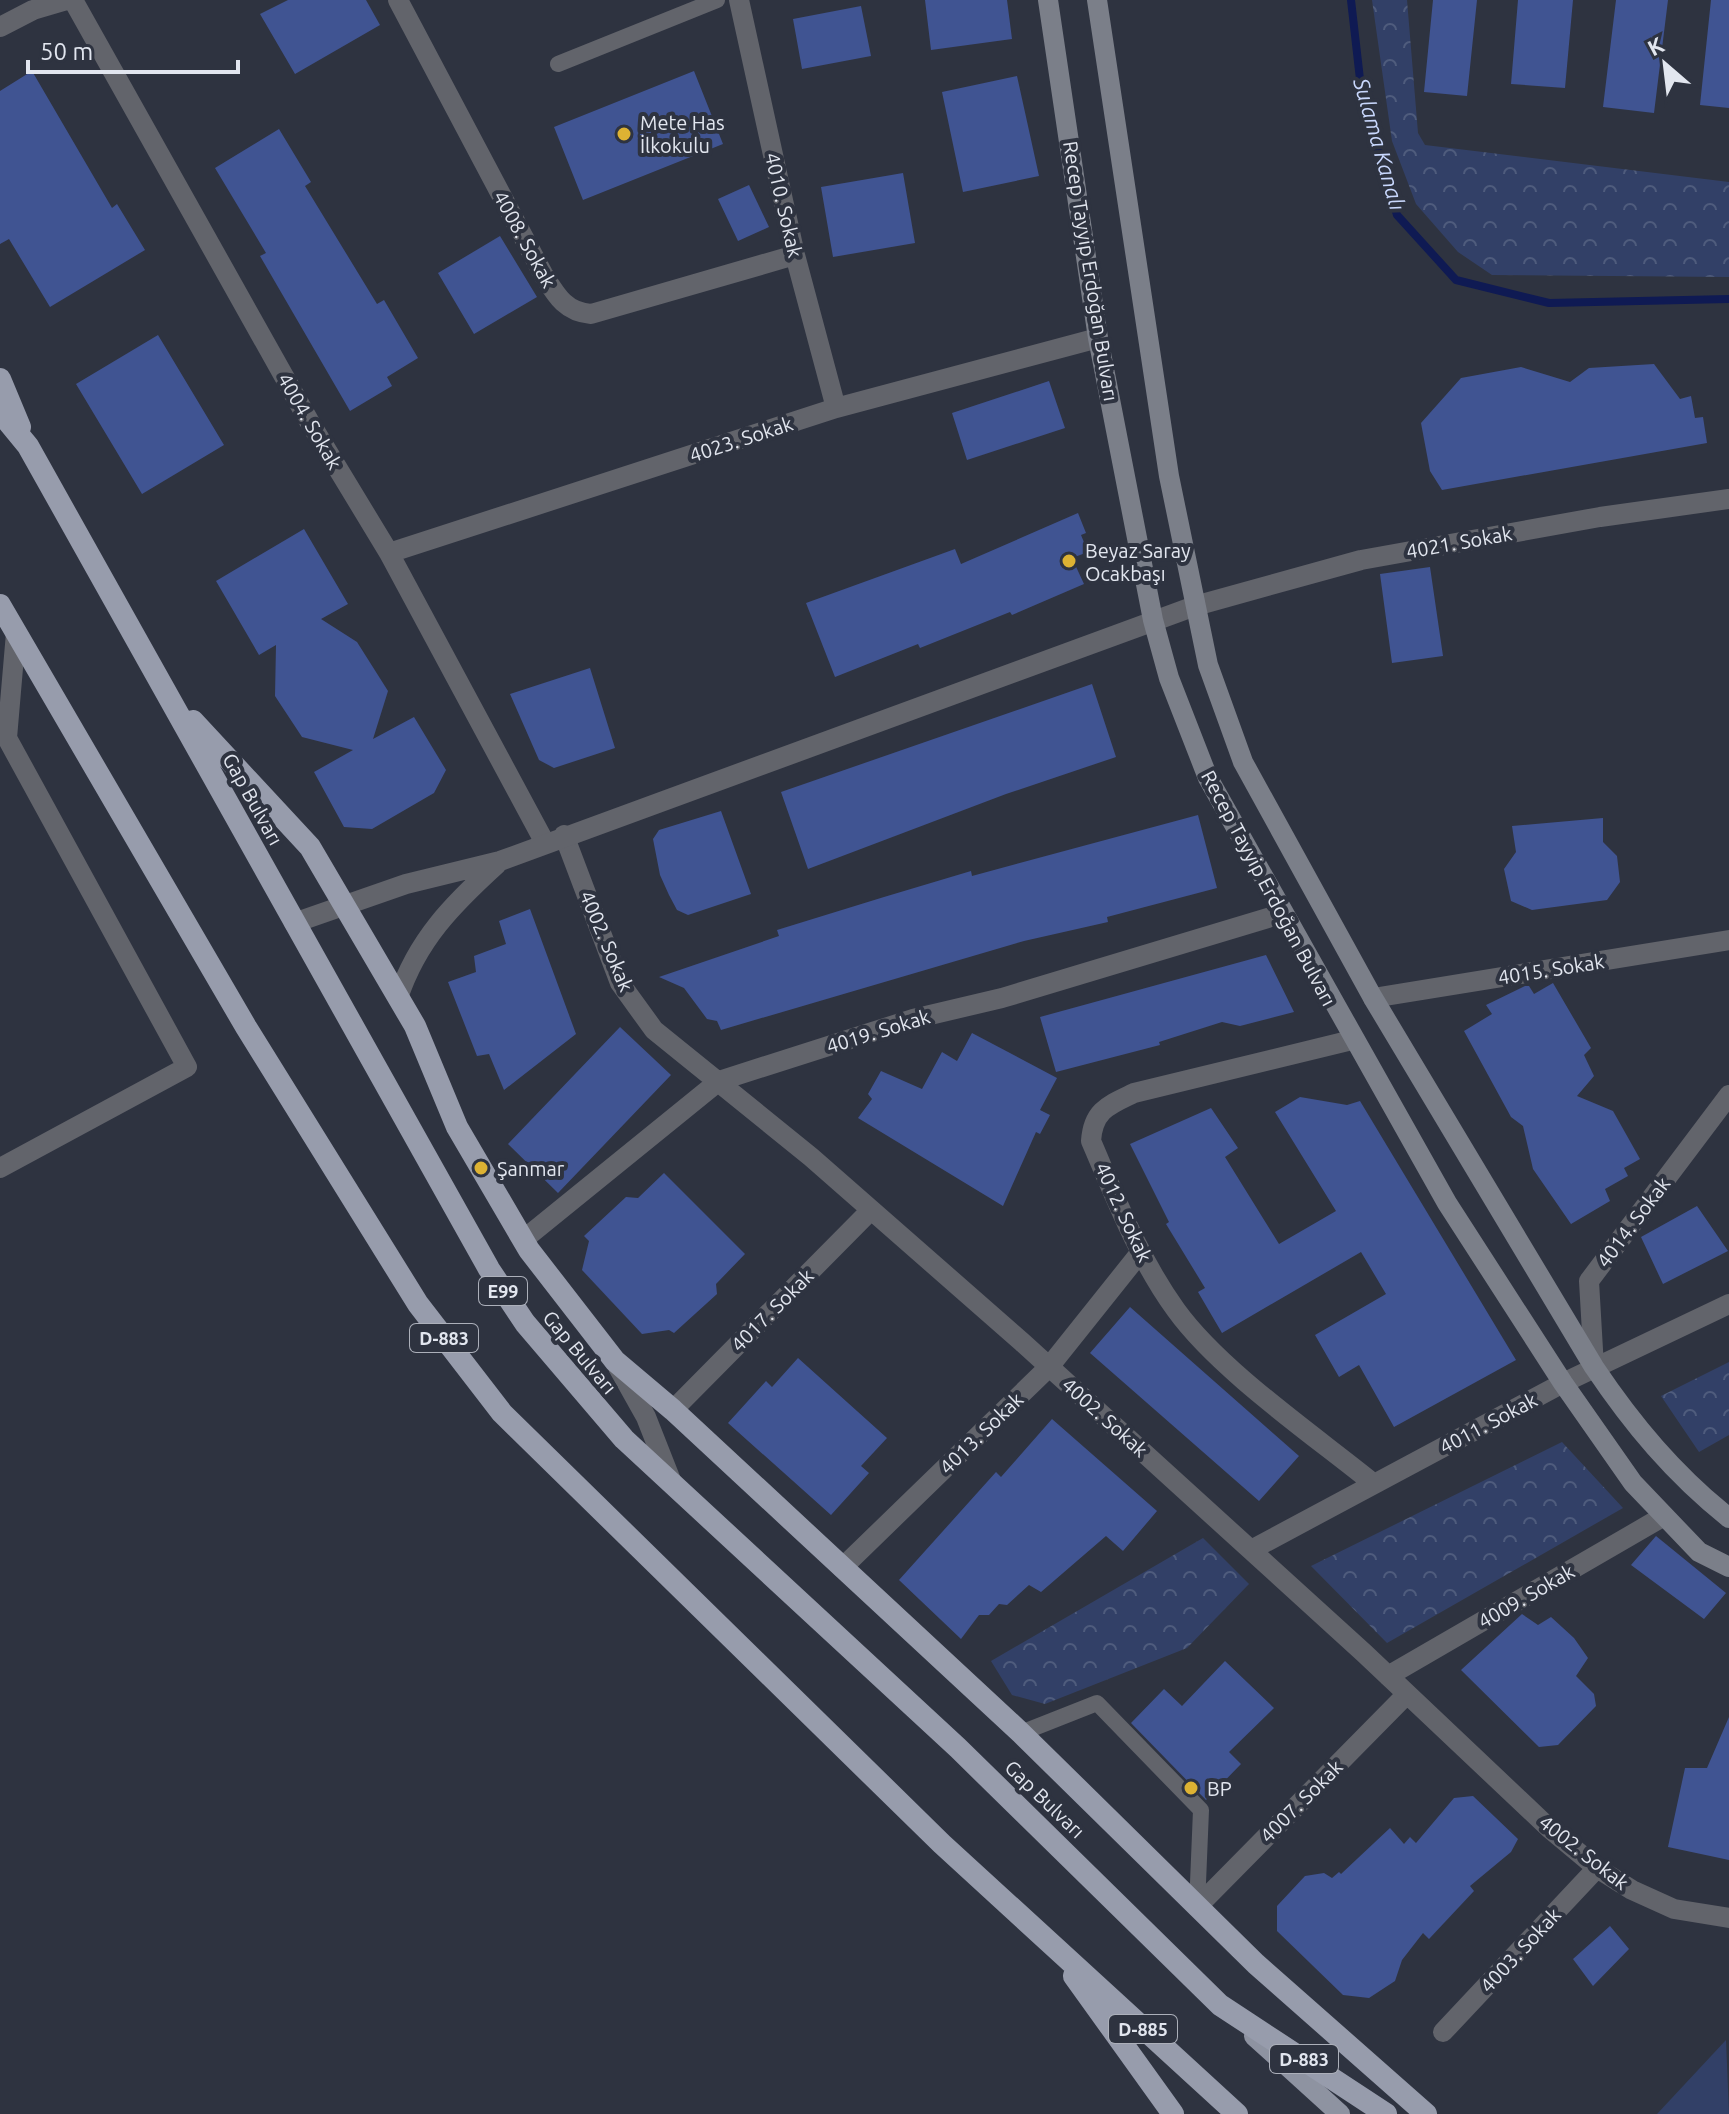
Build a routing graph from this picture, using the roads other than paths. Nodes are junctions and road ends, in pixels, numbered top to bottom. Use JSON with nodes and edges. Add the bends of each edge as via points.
{"nodes":[{"id":1,"x":70,"y":0,"type":"edge"},
{"id":2,"x":398,"y":0,"type":"edge"},
{"id":3,"x":717,"y":0,"type":"edge"},
{"id":4,"x":739,"y":0,"type":"edge"},
{"id":5,"x":1048,"y":0,"type":"edge"},
{"id":6,"x":1097,"y":0,"type":"edge"},
{"id":7,"x":30,"y":5,"type":"edge"},
{"id":8,"x":0,"y":27,"type":"edge"},
{"id":9,"x":558,"y":64,"type":"dead end"},
{"id":10,"x":795,"y":255,"type":"junction"},
{"id":11,"x":1098,"y":338,"type":"junction"},
{"id":12,"x":0,"y":379,"type":"edge"},
{"id":13,"x":836,"y":408,"type":"junction"},
{"id":14,"x":0,"y":412,"type":"edge"},
{"id":15,"x":28,"y":446,"type":"junction"},
{"id":16,"x":1729,"y":499,"type":"edge"},
{"id":17,"x":389,"y":553,"type":"junction"},
{"id":18,"x":0,"y":605,"type":"edge"},
{"id":19,"x":1195,"y":606,"type":"junction"},
{"id":20,"x":1153,"y":620,"type":"junction"},
{"id":21,"x":16,"y":633,"type":"junction"},
{"id":22,"x":168,"y":693,"type":"junction"},
{"id":23,"x":564,"y":835,"type":"junction"},
{"id":24,"x":545,"y":843,"type":"junction"},
{"id":25,"x":500,"y":861,"type":"junction"},
{"id":26,"x":344,"y":905,"type":"junction"},
{"id":27,"x":1281,"y":914,"type":"junction"},
{"id":28,"x":294,"y":923,"type":"junction"},
{"id":29,"x":1729,"y":940,"type":"edge"},
{"id":30,"x":398,"y":998,"type":"junction"},
{"id":31,"x":1373,"y":998,"type":"junction"},
{"id":32,"x":1352,"y":1040,"type":"junction"},
{"id":33,"x":719,"y":1081,"type":"junction"},
{"id":34,"x":1729,"y":1095,"type":"edge"},
{"id":35,"x":0,"y":1168,"type":"edge"},
{"id":36,"x":871,"y":1210,"type":"junction"},
{"id":37,"x":523,"y":1240,"type":"junction"},
{"id":38,"x":1140,"y":1253,"type":"junction"},
{"id":39,"x":1729,"y":1304,"type":"edge"},
{"id":40,"x":615,"y":1361,"type":"junction"},
{"id":41,"x":1049,"y":1367,"type":"junction"},
{"id":42,"x":1594,"y":1367,"type":"junction"},
{"id":43,"x":1563,"y":1383,"type":"junction"},
{"id":44,"x":673,"y":1410,"type":"junction"},
{"id":45,"x":672,"y":1483,"type":"junction"},
{"id":46,"x":1374,"y":1484,"type":"junction"},
{"id":47,"x":1664,"y":1516,"type":"junction"},
{"id":48,"x":1729,"y":1518,"type":"edge"},
{"id":49,"x":1251,"y":1550,"type":"junction"},
{"id":50,"x":1729,"y":1567,"type":"edge"},
{"id":51,"x":842,"y":1568,"type":"junction"},
{"id":52,"x":1388,"y":1676,"type":"junction"},
{"id":53,"x":1406,"y":1695,"type":"junction"},
{"id":54,"x":1021,"y":1733,"type":"junction"},
{"id":55,"x":1597,"y":1868,"type":"junction"},
{"id":56,"x":1197,"y":1907,"type":"junction"},
{"id":57,"x":1729,"y":1918,"type":"edge"},
{"id":58,"x":1050,"y":1943,"type":"junction"},
{"id":59,"x":1220,"y":2005,"type":"junction"},
{"id":60,"x":1443,"y":2032,"type":"dead end"},
{"id":61,"x":1173,"y":2114,"type":"edge"},
{"id":62,"x":1237,"y":2114,"type":"edge"},
{"id":63,"x":1340,"y":2114,"type":"edge"},
{"id":64,"x":1386,"y":2114,"type":"edge"},
{"id":65,"x":1426,"y":2114,"type":"edge"}],
"edges":[{"from":1,"to":7,"type":"street"},
{"from":1,"to":17,"type":"street","name":"4004. Sokak"},
{"from":2,"to":10,"type":"street","name":"4008. Sokak","via":[[543,274],[574,313],[591,314]]},
{"from":3,"to":9,"type":"lane"},
{"from":4,"to":10,"type":"street","name":"4010. Sokak"},
{"from":5,"to":11,"type":"main road","name":"Recep Tayyip Erdoğan Bulvarı"},
{"from":6,"to":19,"type":"main road","name":"Recep Tayyip Erdoğan Bulvarı","via":[[1169,476]]},
{"from":7,"to":8,"type":"street"},
{"from":10,"to":13,"type":"street","name":"4010. Sokak"},
{"from":11,"to":13,"type":"street","name":"4023. Sokak"},
{"from":11,"to":20,"type":"main road","name":"Recep Tayyip Erdoğan Bulvarı"},
{"from":12,"to":15,"type":"highway"},
{"from":13,"to":17,"type":"street","name":"4023. Sokak"},
{"from":14,"to":15,"type":"highway","name":"Gap Bulvarı","number":"E99"},
{"from":15,"to":22,"type":"highway","name":"Gap Bulvarı","number":"E99"},
{"from":16,"to":19,"type":"street","name":"4021. Sokak","via":[[1361,560]]},
{"from":17,"to":24,"type":"street","name":"4004. Sokak"},
{"from":18,"to":21,"type":"highway","number":"D-883"},
{"from":19,"to":20,"type":"street","name":"4021. Sokak"},
{"from":19,"to":31,"type":"main road","name":"Recep Tayyip Erdoğan Bulvarı","via":[[1208,665],[1243,762]]},
{"from":20,"to":23,"type":"street","name":"4021. Sokak"},
{"from":20,"to":27,"type":"main road","name":"Recep Tayyip Erdoğan Bulvarı","via":[[1208,778]]},
{"from":21,"to":35,"type":"street","via":[[7,738],[187,1067]]},
{"from":21,"to":58,"type":"highway","number":"D-883","via":[[246,1027],[418,1304],[502,1413]]},
{"from":22,"to":26,"type":"highway","via":[[310,847]]},
{"from":22,"to":28,"type":"highway","name":"Gap Bulvarı","number":"E99"},
{"from":23,"to":24,"type":"street","name":"4021. Sokak"},
{"from":23,"to":33,"type":"street","name":"4002. Sokak","via":[[620,983],[654,1030]]},
{"from":24,"to":25,"type":"street","name":"4021. Sokak"},
{"from":25,"to":26,"type":"street"},
{"from":25,"to":30,"type":"street","via":[[425,938]]},
{"from":26,"to":28,"type":"street"},
{"from":26,"to":30,"type":"highway"},
{"from":27,"to":32,"type":"main road","name":"Recep Tayyip Erdoğan Bulvarı"},
{"from":27,"to":33,"type":"street","name":"4019. Sokak","via":[[1002,998],[913,1019]]},
{"from":28,"to":45,"type":"highway","name":"Gap Bulvarı","number":"E99","via":[[489,1269],[525,1323],[590,1403]]},
{"from":29,"to":31,"type":"street","name":"4015. Sokak"},
{"from":30,"to":37,"type":"highway","via":[[457,1127]]},
{"from":31,"to":42,"type":"main road","name":"Recep Tayyip Erdoğan Bulvarı"},
{"from":32,"to":38,"type":"street","name":"4012. Sokak","via":[[1134,1093],[1102,1108],[1092,1123],[1091,1141]]},
{"from":32,"to":43,"type":"main road","name":"Recep Tayyip Erdoğan Bulvarı","via":[[1447,1203]]},
{"from":33,"to":36,"type":"street","name":"4002. Sokak"},
{"from":33,"to":37,"type":"street","name":"4019. Sokak"},
{"from":34,"to":42,"type":"street","name":"4014. Sokak","via":[[1589,1281]]},
{"from":36,"to":41,"type":"street","name":"4002. Sokak"},
{"from":36,"to":44,"type":"street","name":"4017. Sokak"},
{"from":37,"to":40,"type":"highway"},
{"from":38,"to":41,"type":"street","name":"4013. Sokak"},
{"from":38,"to":46,"type":"street","name":"4012. Sokak","via":[[1177,1312],[1234,1369]]},
{"from":39,"to":42,"type":"street","name":"4011. Sokak"},
{"from":40,"to":44,"type":"highway"},
{"from":40,"to":45,"type":"street","via":[[646,1417]]},
{"from":41,"to":49,"type":"street","name":"4002. Sokak"},
{"from":41,"to":51,"type":"street","name":"4013. Sokak"},
{"from":42,"to":43,"type":"street","name":"4011. Sokak"},
{"from":42,"to":48,"type":"main road","name":"Recep Tayyip Erdoğan Bulvarı","via":[[1685,1483]]},
{"from":43,"to":46,"type":"street","name":"4011. Sokak"},
{"from":43,"to":47,"type":"main road","name":"Recep Tayyip Erdoğan Bulvarı","via":[[1633,1483]]},
{"from":44,"to":51,"type":"highway"},
{"from":45,"to":59,"type":"highway","name":"Gap Bulvarı","number":"E99","via":[[947,1738]]},
{"from":46,"to":49,"type":"street","name":"4011. Sokak"},
{"from":47,"to":50,"type":"main road","name":"Recep Tayyip Erdoğan Bulvarı","via":[[1699,1552]]},
{"from":47,"to":52,"type":"street","name":"4009. Sokak"},
{"from":49,"to":52,"type":"street","name":"4002. Sokak"},
{"from":51,"to":54,"type":"highway"},
{"from":52,"to":53,"type":"street","name":"4002. Sokak"},
{"from":53,"to":55,"type":"street","name":"4002. Sokak"},
{"from":53,"to":56,"type":"street","name":"4007. Sokak"},
{"from":54,"to":56,"type":"highway"},
{"from":54,"to":56,"type":"lane","via":[[1097,1703],[1201,1810]]},
{"from":55,"to":57,"type":"street","name":"4002. Sokak","via":[[1674,1909]]},
{"from":55,"to":60,"type":"street","name":"4003. Sokak"},
{"from":56,"to":65,"type":"highway"},
{"from":58,"to":61,"type":"highway","number":"D-883"},
{"from":58,"to":62,"type":"highway","number":"D-885"},
{"from":59,"to":63,"type":"main road"},
{"from":59,"to":64,"type":"highway","number":"D-883"}]}
